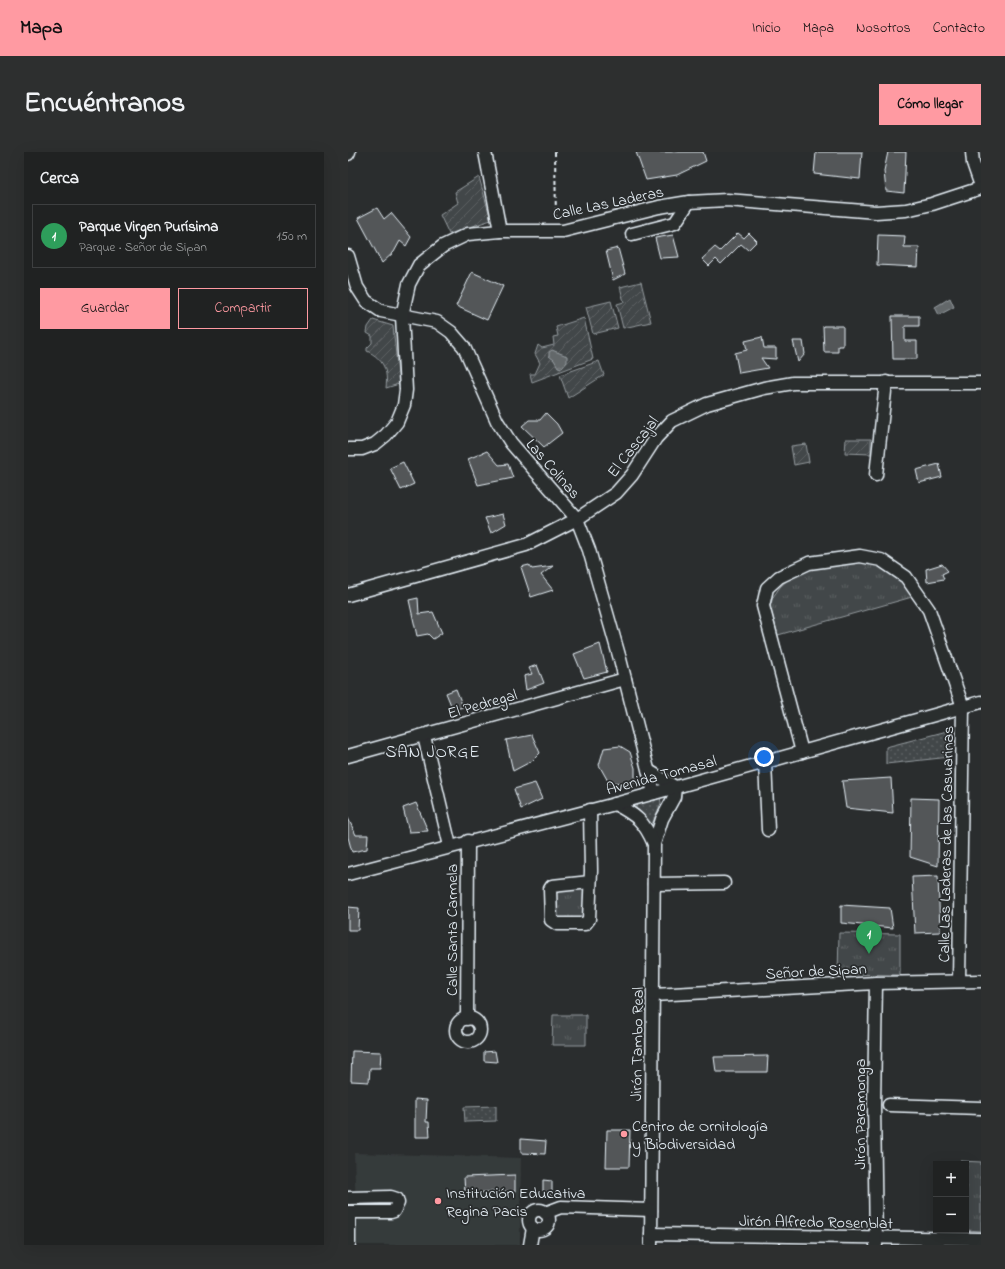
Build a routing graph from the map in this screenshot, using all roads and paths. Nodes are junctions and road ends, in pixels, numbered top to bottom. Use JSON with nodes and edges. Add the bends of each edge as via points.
{"nodes":[{"id":1,"x":485,"y":152,"type":"edge"},
{"id":2,"x":555,"y":152,"type":"edge"},
{"id":3,"x":972,"y":152,"type":"edge"},
{"id":4,"x":981,"y":187,"type":"edge"},
{"id":5,"x":689,"y":202,"type":"junction"},
{"id":6,"x":500,"y":231,"type":"junction"},
{"id":7,"x":556,"y":231,"type":"junction"},
{"id":8,"x":632,"y":234,"type":"dead end"},
{"id":9,"x":348,"y":256,"type":"edge"},
{"id":10,"x":402,"y":316,"type":"junction"},
{"id":11,"x":886,"y":382,"type":"junction"},
{"id":12,"x":981,"y":384,"type":"edge"},
{"id":13,"x":348,"y":449,"type":"edge"},
{"id":14,"x":876,"y":475,"type":"dead end"},
{"id":15,"x":577,"y":519,"type":"junction"},
{"id":16,"x":348,"y":595,"type":"edge"},
{"id":17,"x":625,"y":679,"type":"junction"},
{"id":18,"x":981,"y":702,"type":"edge"},
{"id":19,"x":963,"y":707,"type":"junction"},
{"id":20,"x":424,"y":736,"type":"junction"},
{"id":21,"x":802,"y":752,"type":"junction"},
{"id":22,"x":348,"y":756,"type":"edge"},
{"id":23,"x":765,"y":762,"type":"junction"},
{"id":24,"x":649,"y":771,"type":"junction"},
{"id":25,"x":675,"y":787,"type":"junction"},
{"id":26,"x":654,"y":793,"type":"junction"},
{"id":27,"x":614,"y":804,"type":"junction"},
{"id":28,"x":590,"y":810,"type":"junction"},
{"id":29,"x":768,"y":830,"type":"dead end"},
{"id":30,"x":468,"y":841,"type":"junction"},
{"id":31,"x":654,"y":844,"type":"junction"},
{"id":32,"x":450,"y":846,"type":"junction"},
{"id":33,"x":348,"y":874,"type":"edge"},
{"id":34,"x":590,"y":882,"type":"junction"},
{"id":35,"x":724,"y":883,"type":"dead end"},
{"id":36,"x":654,"y":884,"type":"junction"},
{"id":37,"x":959,"y":981,"type":"junction"},
{"id":38,"x":981,"y":981,"type":"edge"},
{"id":39,"x":876,"y":983,"type":"junction"},
{"id":40,"x":653,"y":995,"type":"junction"},
{"id":41,"x":467,"y":1019,"type":"dead end"},
{"id":42,"x":889,"y":1105,"type":"dead end"},
{"id":43,"x":981,"y":1108,"type":"edge"},
{"id":44,"x":348,"y":1198,"type":"edge"},
{"id":45,"x":650,"y":1210,"type":"junction"},
{"id":46,"x":348,"y":1212,"type":"edge"},
{"id":47,"x":981,"y":1239,"type":"edge"},
{"id":48,"x":651,"y":1240,"type":"edge"},
{"id":49,"x":876,"y":1242,"type":"edge"},
{"id":50,"x":349,"y":1245,"type":"edge"},
{"id":51,"x":530,"y":1245,"type":"edge"}],
"edges":[{"from":1,"to":6,"type":"street"},
{"from":2,"to":7,"type":"path"},
{"from":3,"to":4,"type":"street"},
{"from":4,"to":5,"type":"street","name":"Calle Las Laderas","via":[[919,207],[876,212],[727,200]]},
{"from":5,"to":7,"type":"street","name":"Calle Las Laderas"},
{"from":5,"to":8,"type":"street","via":[[675,223]]},
{"from":6,"to":7,"type":"street","name":"Calle Las Laderas"},
{"from":6,"to":10,"type":"street","name":"Calle Las Laderas","via":[[468,234],[443,246],[419,265],[409,284]]},
{"from":9,"to":10,"type":"street","name":"Las Colinas","via":[[357,287],[366,301],[381,311]]},
{"from":10,"to":13,"type":"street","name":"Calle Las Laderas","via":[[406,390],[404,405],[397,422],[375,444],[362,449]]},
{"from":10,"to":15,"type":"street","name":"Las Colinas","via":[[437,322],[451,332],[464,347],[497,421],[511,443]]},
{"from":11,"to":12,"type":"street","name":"El Cascajal"},
{"from":11,"to":14,"type":"street"},
{"from":11,"to":15,"type":"street","name":"El Cascajal","via":[[793,382],[706,404],[690,411],[672,421],[656,438],[632,475],[616,493]]},
{"from":15,"to":16,"type":"street","name":"El Cascajal","via":[[526,545]]},
{"from":15,"to":17,"type":"street","name":"Las Colinas","via":[[589,550]]},
{"from":17,"to":20,"type":"street","name":"El Pedregal"},
{"from":17,"to":24,"type":"street","name":"Las Colinas"},
{"from":18,"to":19,"type":"street","name":"Avenida Tomasal"},
{"from":19,"to":21,"type":"street","name":"Avenida Tomasal"},
{"from":19,"to":21,"type":"street","via":[[929,610],[906,577],[881,560],[860,556],[809,563],[779,577],[767,588],[763,606]]},
{"from":19,"to":37,"type":"street","name":"Calle Las Laderas de las Casuarinas"},
{"from":20,"to":22,"type":"street","name":"El Pedregal"},
{"from":20,"to":32,"type":"street"},
{"from":21,"to":23,"type":"street","name":"Avenida Tomasal"},
{"from":23,"to":25,"type":"street","name":"Avenida Tomasal"},
{"from":23,"to":29,"type":"street"},
{"from":24,"to":25,"type":"street"},
{"from":24,"to":26,"type":"street","name":"Las Colinas"},
{"from":25,"to":26,"type":"street","name":"Avenida Tomasal"},
{"from":25,"to":31,"type":"street","name":"Jirón Tambo Real","via":[[674,797],[662,819]]},
{"from":26,"to":27,"type":"street","name":"Avenida Tomasal"},
{"from":27,"to":28,"type":"street","name":"Avenida Tomasal"},
{"from":27,"to":31,"type":"street","name":"Jirón Tambo Real","via":[[641,820]]},
{"from":28,"to":30,"type":"street","name":"Avenida Tomasal"},
{"from":28,"to":34,"type":"street"},
{"from":30,"to":32,"type":"street","name":"Avenida Tomasal"},
{"from":30,"to":41,"type":"street","name":"Calle Santa Carmela"},
{"from":31,"to":36,"type":"street","name":"Jirón Tambo Real"},
{"from":32,"to":33,"type":"street","name":"Avenida Tomasal"},
{"from":34,"to":34,"type":"street","via":[[587,922],[553,923],[550,889],[552,886]]},
{"from":35,"to":36,"type":"street"},
{"from":36,"to":40,"type":"street","name":"Jirón Tambo Real"},
{"from":37,"to":38,"type":"street","name":"Señor de Sipan"},
{"from":37,"to":39,"type":"street","name":"Señor de Sipan"},
{"from":39,"to":40,"type":"street","name":"Señor de Sipan"},
{"from":39,"to":49,"type":"street","name":"Jirón Paramonga"},
{"from":40,"to":45,"type":"street","name":"Jirón Tambo Real"},
{"from":42,"to":43,"type":"street"},
{"from":44,"to":46,"type":"street","via":[[391,1197],[397,1199],[398,1203],[391,1212]]},
{"from":45,"to":48,"type":"street","name":"Jirón Tambo Real"},
{"from":45,"to":51,"type":"street","via":[[561,1207],[545,1213],[549,1218],[548,1225],[542,1230],[533,1228]]},
{"from":46,"to":50,"type":"street"},
{"from":47,"to":49,"type":"street","name":"Jirón Alfredo Rosenblat"},
{"from":48,"to":49,"type":"street","name":"Jirón Alfredo Rosenblat"}]}
